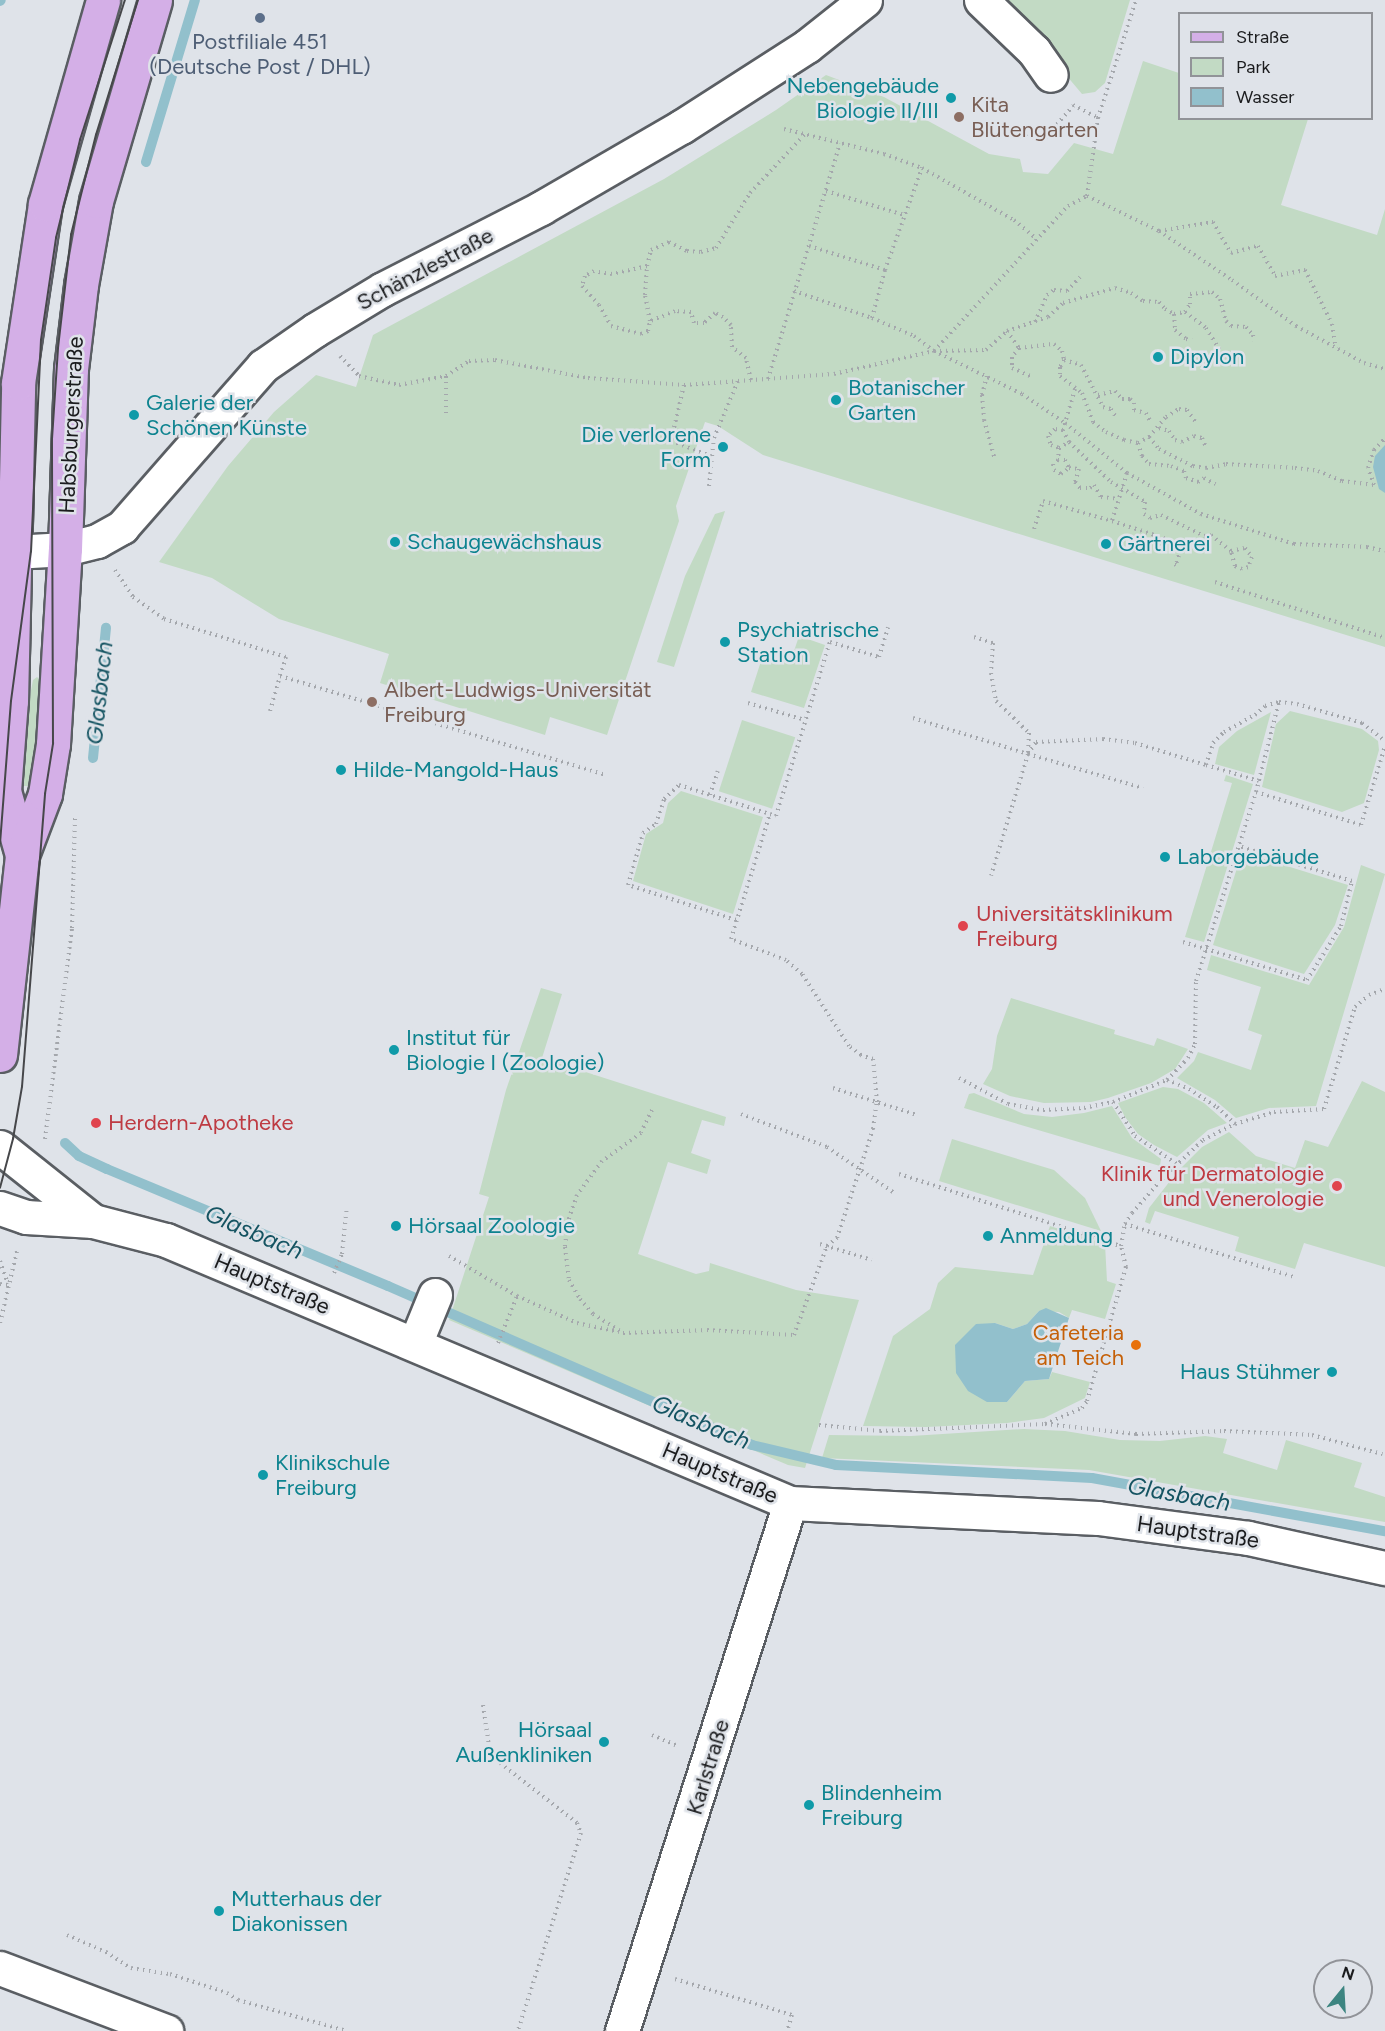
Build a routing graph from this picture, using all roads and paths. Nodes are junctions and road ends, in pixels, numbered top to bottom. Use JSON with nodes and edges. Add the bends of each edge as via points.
{"nodes":[{"id":1,"x":103,"y":0,"type":"edge"},
{"id":2,"x":155,"y":0,"type":"edge"},
{"id":3,"x":865,"y":0,"type":"edge"},
{"id":4,"x":981,"y":0,"type":"edge"},
{"id":5,"x":1136,"y":0,"type":"edge"},
{"id":6,"x":1051,"y":75,"type":"dead end"},
{"id":7,"x":1073,"y":106,"type":"dead end"},
{"id":8,"x":784,"y":129,"type":"dead end"},
{"id":9,"x":805,"y":134,"type":"junction"},
{"id":10,"x":1020,"y":135,"type":"dead end"},
{"id":11,"x":840,"y":144,"type":"junction"},
{"id":12,"x":922,"y":168,"type":"junction"},
{"id":13,"x":826,"y":191,"type":"junction"},
{"id":14,"x":1087,"y":196,"type":"junction"},
{"id":15,"x":904,"y":215,"type":"junction"},
{"id":16,"x":1159,"y":231,"type":"junction"},
{"id":17,"x":1037,"y":239,"type":"junction"},
{"id":18,"x":809,"y":246,"type":"junction"},
{"id":19,"x":647,"y":266,"type":"junction"},
{"id":20,"x":885,"y":270,"type":"junction"},
{"id":21,"x":1080,"y":277,"type":"dead end"},
{"id":22,"x":794,"y":291,"type":"junction"},
{"id":23,"x":1185,"y":312,"type":"junction"},
{"id":24,"x":1174,"y":314,"type":"junction"},
{"id":25,"x":872,"y":318,"type":"junction"},
{"id":26,"x":650,"y":321,"type":"junction"},
{"id":27,"x":1035,"y":323,"type":"junction"},
{"id":28,"x":315,"y":330,"type":"junction"},
{"id":29,"x":1007,"y":331,"type":"junction"},
{"id":30,"x":1192,"y":340,"type":"dead end"},
{"id":31,"x":1254,"y":341,"type":"dead end"},
{"id":32,"x":1019,"y":348,"type":"junction"},
{"id":33,"x":1219,"y":349,"type":"dead end"},
{"id":34,"x":1336,"y":349,"type":"junction"},
{"id":35,"x":934,"y":351,"type":"junction"},
{"id":36,"x":1064,"y":360,"type":"junction"},
{"id":37,"x":1385,"y":369,"type":"edge"},
{"id":38,"x":446,"y":376,"type":"junction"},
{"id":39,"x":987,"y":376,"type":"junction"},
{"id":40,"x":1030,"y":376,"type":"dead end"},
{"id":41,"x":768,"y":380,"type":"junction"},
{"id":42,"x":738,"y":381,"type":"junction"},
{"id":43,"x":751,"y":381,"type":"junction"},
{"id":44,"x":684,"y":385,"type":"junction"},
{"id":45,"x":1075,"y":389,"type":"junction"},
{"id":46,"x":1098,"y":395,"type":"junction"},
{"id":47,"x":446,"y":417,"type":"dead end"},
{"id":48,"x":1116,"y":417,"type":"dead end"},
{"id":49,"x":1150,"y":421,"type":"dead end"},
{"id":50,"x":1195,"y":421,"type":"dead end"},
{"id":51,"x":1065,"y":423,"type":"junction"},
{"id":52,"x":1159,"y":428,"type":"junction"},
{"id":53,"x":1063,"y":430,"type":"junction"},
{"id":54,"x":1149,"y":437,"type":"junction"},
{"id":55,"x":1385,"y":438,"type":"edge"},
{"id":56,"x":1069,"y":442,"type":"junction"},
{"id":57,"x":1138,"y":443,"type":"junction"},
{"id":58,"x":1206,"y":447,"type":"dead end"},
{"id":59,"x":1059,"y":448,"type":"junction"},
{"id":60,"x":711,"y":456,"type":"junction"},
{"id":61,"x":994,"y":460,"type":"dead end"},
{"id":62,"x":1058,"y":460,"type":"junction"},
{"id":63,"x":1069,"y":468,"type":"junction"},
{"id":64,"x":1127,"y":473,"type":"junction"},
{"id":65,"x":1215,"y":484,"type":"dead end"},
{"id":66,"x":709,"y":486,"type":"dead end"},
{"id":67,"x":1122,"y":489,"type":"junction"},
{"id":68,"x":1119,"y":499,"type":"junction"},
{"id":69,"x":1112,"y":521,"type":"junction"},
{"id":70,"x":1034,"y":529,"type":"dead end"},
{"id":71,"x":97,"y":542,"type":"junction"},
{"id":72,"x":66,"y":549,"type":"junction"},
{"id":73,"x":1231,"y":551,"type":"junction"},
{"id":74,"x":1385,"y":551,"type":"edge"},
{"id":75,"x":14,"y":552,"type":"junction"},
{"id":76,"x":1172,"y":563,"type":"dead end"},
{"id":77,"x":1215,"y":582,"type":"dead end"},
{"id":78,"x":888,"y":627,"type":"dead end"},
{"id":79,"x":974,"y":637,"type":"dead end"},
{"id":80,"x":1385,"y":638,"type":"edge"},
{"id":81,"x":280,"y":676,"type":"junction"},
{"id":82,"x":1279,"y":702,"type":"junction"},
{"id":83,"x":748,"y":703,"type":"dead end"},
{"id":84,"x":270,"y":711,"type":"dead end"},
{"id":85,"x":913,"y":718,"type":"dead end"},
{"id":86,"x":805,"y":720,"type":"junction"},
{"id":87,"x":1385,"y":741,"type":"edge"},
{"id":88,"x":1385,"y":746,"type":"edge"},
{"id":89,"x":1028,"y":754,"type":"junction"},
{"id":90,"x":1206,"y":765,"type":"junction"},
{"id":91,"x":718,"y":771,"type":"dead end"},
{"id":92,"x":605,"y":775,"type":"dead end"},
{"id":93,"x":1259,"y":781,"type":"junction"},
{"id":94,"x":1143,"y":788,"type":"dead end"},
{"id":95,"x":1256,"y":792,"type":"junction"},
{"id":96,"x":710,"y":795,"type":"junction"},
{"id":97,"x":770,"y":814,"type":"junction"},
{"id":98,"x":1239,"y":846,"type":"junction"},
{"id":99,"x":11,"y":852,"type":"edge"},
{"id":100,"x":991,"y":876,"type":"dead end"},
{"id":101,"x":9,"y":893,"type":"edge"},
{"id":102,"x":736,"y":920,"type":"junction"},
{"id":103,"x":1184,"y":942,"type":"dead end"},
{"id":104,"x":1205,"y":948,"type":"junction"},
{"id":105,"x":1385,"y":989,"type":"edge"},
{"id":106,"x":0,"y":1055,"type":"edge"},
{"id":107,"x":959,"y":1078,"type":"dead end"},
{"id":108,"x":1167,"y":1080,"type":"junction"},
{"id":109,"x":833,"y":1088,"type":"dead end"},
{"id":110,"x":877,"y":1102,"type":"junction"},
{"id":111,"x":1113,"y":1102,"type":"junction"},
{"id":112,"x":652,"y":1110,"type":"dead end"},
{"id":113,"x":741,"y":1114,"type":"dead end"},
{"id":114,"x":917,"y":1115,"type":"dead end"},
{"id":115,"x":1234,"y":1124,"type":"junction"},
{"id":116,"x":0,"y":1147,"type":"edge"},
{"id":117,"x":1178,"y":1164,"type":"junction"},
{"id":118,"x":860,"y":1169,"type":"junction"},
{"id":119,"x":899,"y":1174,"type":"dead end"},
{"id":120,"x":893,"y":1192,"type":"dead end"},
{"id":121,"x":347,"y":1206,"type":"dead end"},
{"id":122,"x":0,"y":1208,"type":"edge"},
{"id":123,"x":93,"y":1221,"type":"junction"},
{"id":124,"x":1125,"y":1224,"type":"junction"},
{"id":125,"x":820,"y":1244,"type":"dead end"},
{"id":126,"x":827,"y":1246,"type":"junction"},
{"id":127,"x":1121,"y":1246,"type":"junction"},
{"id":128,"x":449,"y":1256,"type":"dead end"},
{"id":129,"x":872,"y":1260,"type":"dead end"},
{"id":130,"x":0,"y":1261,"type":"edge"},
{"id":131,"x":335,"y":1270,"type":"dead end"},
{"id":132,"x":1294,"y":1277,"type":"dead end"},
{"id":133,"x":0,"y":1284,"type":"edge"},
{"id":134,"x":8,"y":1285,"type":"junction"},
{"id":135,"x":517,"y":1296,"type":"junction"},
{"id":136,"x":432,"y":1303,"type":"dead end"},
{"id":137,"x":0,"y":1323,"type":"edge"},
{"id":138,"x":623,"y":1333,"type":"junction"},
{"id":139,"x":498,"y":1341,"type":"dead end"},
{"id":140,"x":415,"y":1344,"type":"junction"},
{"id":141,"x":1045,"y":1424,"type":"junction"},
{"id":142,"x":819,"y":1425,"type":"dead end"},
{"id":143,"x":1382,"y":1454,"type":"dead end"},
{"id":144,"x":790,"y":1503,"type":"junction"},
{"id":145,"x":1385,"y":1568,"type":"edge"},
{"id":146,"x":483,"y":1705,"type":"dead end"},
{"id":147,"x":652,"y":1735,"type":"dead end"},
{"id":148,"x":668,"y":1742,"type":"dead end"},
{"id":149,"x":67,"y":1935,"type":"dead end"},
{"id":150,"x":0,"y":1968,"type":"edge"},
{"id":151,"x":671,"y":1977,"type":"dead end"},
{"id":152,"x":166,"y":2031,"type":"edge"},
{"id":153,"x":347,"y":2031,"type":"edge"},
{"id":154,"x":518,"y":2031,"type":"edge"},
{"id":155,"x":622,"y":2031,"type":"edge"},
{"id":156,"x":787,"y":2031,"type":"edge"}],
"edges":[{"from":1,"to":75,"type":"main road","name":"Habsburgerstraße","via":[[45,204],[30,297],[18,383]]},
{"from":2,"to":72,"type":"main road","name":"Habsburgerstraße","via":[[96,201],[81,285],[71,369]]},
{"from":3,"to":28,"type":"street","name":"Schänzlestraße","via":[[807,46],[681,127]]},
{"from":4,"to":6,"type":"street","via":[[1034,51]]},
{"from":5,"to":14,"type":"path","via":[[1098,118]]},
{"from":7,"to":10,"type":"path","via":[[1045,138]]},
{"from":8,"to":9,"type":"path"},
{"from":9,"to":11,"type":"path"},
{"from":9,"to":19,"type":"path","via":[[750,193],[716,248],[687,251],[669,242],[651,250]]},
{"from":11,"to":12,"type":"path"},
{"from":11,"to":13,"type":"path"},
{"from":12,"to":15,"type":"path"},
{"from":12,"to":17,"type":"path","via":[[1014,220]]},
{"from":13,"to":15,"type":"path"},
{"from":13,"to":18,"type":"path"},
{"from":14,"to":16,"type":"path"},
{"from":14,"to":17,"type":"path","via":[[1068,206]]},
{"from":15,"to":20,"type":"path"},
{"from":16,"to":34,"type":"path","via":[[1296,326]]},
{"from":16,"to":34,"type":"path","via":[[1213,222],[1232,253],[1258,246],[1275,276],[1305,270],[1332,324]]},
{"from":17,"to":35,"type":"path"},
{"from":18,"to":20,"type":"path"},
{"from":18,"to":22,"type":"path"},
{"from":19,"to":26,"type":"path","via":[[645,295]]},
{"from":19,"to":26,"type":"path","via":[[612,274],[594,271],[585,276],[582,286],[611,326],[641,334],[648,331]]},
{"from":20,"to":25,"type":"path"},
{"from":21,"to":27,"type":"path","via":[[1067,291],[1054,290],[1047,295]]},
{"from":22,"to":25,"type":"path"},
{"from":22,"to":41,"type":"path"},
{"from":23,"to":24,"type":"path"},
{"from":23,"to":31,"type":"path","via":[[1190,294],[1212,292],[1220,299],[1226,321],[1231,326],[1246,327]]},
{"from":23,"to":33,"type":"path","via":[[1206,328]]},
{"from":24,"to":27,"type":"path","via":[[1159,302],[1143,301],[1115,288],[1063,303]]},
{"from":24,"to":30,"type":"path","via":[[1175,330]]},
{"from":25,"to":35,"type":"path","via":[[914,336]]},
{"from":26,"to":43,"type":"path","via":[[675,311],[691,312],[694,323],[704,323],[715,313],[723,317],[731,325],[732,347],[746,358]]},
{"from":27,"to":29,"type":"path"},
{"from":28,"to":38,"type":"path","via":[[359,376],[399,385]]},
{"from":28,"to":71,"type":"street","name":"Schänzlestraße","via":[[263,366],[122,527]]},
{"from":29,"to":32,"type":"path"},
{"from":29,"to":35,"type":"path","via":[[986,350]]},
{"from":32,"to":36,"type":"path","via":[[1054,344],[1062,351]]},
{"from":32,"to":40,"type":"path","via":[[1012,357],[1012,368]]},
{"from":34,"to":37,"type":"path"},
{"from":35,"to":39,"type":"path"},
{"from":35,"to":41,"type":"path","via":[[834,374]]},
{"from":36,"to":45,"type":"path","via":[[1060,376]]},
{"from":36,"to":46,"type":"path","via":[[1081,365]]},
{"from":38,"to":44,"type":"path","via":[[469,361],[495,360],[588,378]]},
{"from":38,"to":47,"type":"path"},
{"from":39,"to":51,"type":"path"},
{"from":39,"to":61,"type":"path","via":[[982,395],[984,420]]},
{"from":41,"to":43,"type":"path"},
{"from":42,"to":43,"type":"path"},
{"from":42,"to":44,"type":"path"},
{"from":42,"to":60,"type":"path","via":[[714,438]]},
{"from":44,"to":60,"type":"path","via":[[671,441]]},
{"from":45,"to":51,"type":"path"},
{"from":45,"to":57,"type":"path","via":[[1082,393],[1092,422],[1124,440]]},
{"from":46,"to":48,"type":"path","via":[[1102,407],[1111,409]]},
{"from":46,"to":49,"type":"path","via":[[1115,391],[1122,399],[1130,399],[1134,410],[1146,413]]},
{"from":50,"to":52,"type":"path","via":[[1187,410],[1179,409],[1166,417]]},
{"from":51,"to":53,"type":"path"},
{"from":51,"to":64,"type":"path"},
{"from":52,"to":54,"type":"path"},
{"from":52,"to":58,"type":"path","via":[[1182,442],[1194,436],[1202,438]]},
{"from":53,"to":56,"type":"path"},
{"from":53,"to":59,"type":"path","via":[[1055,429],[1048,436],[1050,445]]},
{"from":54,"to":55,"type":"path","via":[[1159,449],[1193,466],[1295,468],[1374,485],[1368,468],[1374,450]]},
{"from":54,"to":57,"type":"path"},
{"from":56,"to":59,"type":"path"},
{"from":56,"to":67,"type":"path"},
{"from":57,"to":65,"type":"path","via":[[1149,464],[1171,466],[1184,471],[1186,478],[1198,482],[1204,478]]},
{"from":59,"to":62,"type":"path"},
{"from":60,"to":66,"type":"path"},
{"from":62,"to":63,"type":"path","via":[[1065,460]]},
{"from":62,"to":63,"type":"path","via":[[1053,464],[1057,473]]},
{"from":63,"to":68,"type":"path","via":[[1079,469],[1076,482],[1080,488],[1094,485],[1101,497]]},
{"from":64,"to":67,"type":"path"},
{"from":64,"to":74,"type":"path","via":[[1201,514],[1294,544]]},
{"from":67,"to":68,"type":"path"},
{"from":67,"to":73,"type":"path","via":[[1145,502],[1144,514],[1150,518],[1161,515],[1204,536],[1211,535]]},
{"from":68,"to":69,"type":"path"},
{"from":69,"to":70,"type":"path","via":[[1043,501]]},
{"from":69,"to":76,"type":"path","via":[[1182,544],[1176,565]]},
{"from":71,"to":72,"type":"street","name":"Schänzlestraße"},
{"from":71,"to":81,"type":"path","via":[[133,597],[164,619],[286,657]]},
{"from":72,"to":75,"type":"street","name":"Schänzlestraße"},
{"from":72,"to":99,"type":"main road","name":"Habsburgerstraße","via":[[53,744],[45,795]]},
{"from":73,"to":73,"type":"path","via":[[1238,548],[1250,552],[1248,567],[1235,566]]},
{"from":75,"to":99,"type":"main road","name":"Habsburgerstraße","via":[[11,701],[4,791]]},
{"from":77,"to":80,"type":"path"},
{"from":78,"to":86,"type":"path","via":[[879,657],[830,642]]},
{"from":79,"to":89,"type":"path","via":[[993,643],[991,673],[996,701],[1029,733]]},
{"from":81,"to":84,"type":"path"},
{"from":81,"to":92,"type":"path"},
{"from":82,"to":87,"type":"path","via":[[1362,723]]},
{"from":82,"to":90,"type":"path","via":[[1265,706],[1224,732],[1213,743]]},
{"from":82,"to":93,"type":"path"},
{"from":83,"to":86,"type":"path"},
{"from":85,"to":89,"type":"path"},
{"from":86,"to":97,"type":"path","via":[[776,816]]},
{"from":88,"to":95,"type":"path","via":[[1361,825]]},
{"from":89,"to":90,"type":"path","via":[[1036,742],[1103,739],[1135,743]]},
{"from":89,"to":94,"type":"path"},
{"from":89,"to":100,"type":"path"},
{"from":90,"to":93,"type":"path"},
{"from":91,"to":96,"type":"path"},
{"from":93,"to":95,"type":"path"},
{"from":95,"to":98,"type":"path"},
{"from":96,"to":97,"type":"path"},
{"from":96,"to":102,"type":"path","via":[[679,785],[664,799],[656,824],[643,832],[628,885]]},
{"from":97,"to":102,"type":"path"},
{"from":98,"to":104,"type":"path"},
{"from":98,"to":104,"type":"path","via":[[1352,881],[1341,926],[1307,980]]},
{"from":99,"to":101,"type":"main road","name":"Habsburgerstraße"},
{"from":101,"to":106,"type":"main road","name":"Habsburgerstraße"},
{"from":102,"to":110,"type":"path","via":[[731,939],[786,960],[802,974],[849,1046],[873,1059]]},
{"from":103,"to":104,"type":"path"},
{"from":104,"to":108,"type":"path","via":[[1196,981],[1195,1044],[1188,1058]]},
{"from":105,"to":115,"type":"path","via":[[1369,995],[1355,1007],[1324,1109],[1274,1112]]},
{"from":107,"to":111,"type":"path","via":[[1008,1104],[1043,1110]]},
{"from":108,"to":111,"type":"path"},
{"from":108,"to":115,"type":"path","via":[[1198,1095]]},
{"from":109,"to":110,"type":"path"},
{"from":110,"to":114,"type":"path"},
{"from":110,"to":118,"type":"path"},
{"from":111,"to":117,"type":"path","via":[[1135,1136]]},
{"from":112,"to":138,"type":"path","via":[[641,1133],[602,1161],[578,1195],[568,1221],[565,1247],[569,1280],[593,1314]]},
{"from":113,"to":118,"type":"path","via":[[827,1147]]},
{"from":115,"to":117,"type":"path","via":[[1203,1140]]},
{"from":116,"to":123,"type":"street","name":"Hauptstraße"},
{"from":117,"to":124,"type":"path"},
{"from":118,"to":120,"type":"path"},
{"from":118,"to":126,"type":"path","via":[[837,1238]]},
{"from":119,"to":127,"type":"path"},
{"from":121,"to":131,"type":"path","via":[[342,1254]]},
{"from":122,"to":123,"type":"street","name":"Hauptstraße","via":[[26,1217]]},
{"from":123,"to":140,"type":"street","name":"Hauptstraße","via":[[166,1240]]},
{"from":124,"to":127,"type":"path"},
{"from":124,"to":132,"type":"path"},
{"from":125,"to":126,"type":"path"},
{"from":126,"to":129,"type":"path"},
{"from":126,"to":138,"type":"path","via":[[794,1335],[707,1330]]},
{"from":127,"to":141,"type":"path","via":[[1126,1267],[1088,1401],[1082,1408]]},
{"from":128,"to":135,"type":"path"},
{"from":130,"to":134,"type":"path"},
{"from":133,"to":134,"type":"path"},
{"from":134,"to":137,"type":"path"},
{"from":135,"to":138,"type":"path","via":[[577,1323]]},
{"from":135,"to":139,"type":"path"},
{"from":136,"to":140,"type":"street"},
{"from":140,"to":144,"type":"street","name":"Hauptstraße"},
{"from":141,"to":142,"type":"path","via":[[892,1431]]},
{"from":141,"to":143,"type":"path","via":[[1136,1434],[1224,1431],[1312,1435]]},
{"from":144,"to":145,"type":"street","name":"Hauptstraße","via":[[1098,1518],[1248,1538]]},
{"from":144,"to":155,"type":"street","name":"Karlstraße"},
{"from":146,"to":154,"type":"path","via":[[489,1746],[500,1763],[577,1824],[580,1833]]},
{"from":147,"to":148,"type":"path"},
{"from":149,"to":153,"type":"path","via":[[131,1968],[171,1974],[238,2000]]},
{"from":150,"to":152,"type":"street"},
{"from":151,"to":156,"type":"path","via":[[792,2016]]}]}
